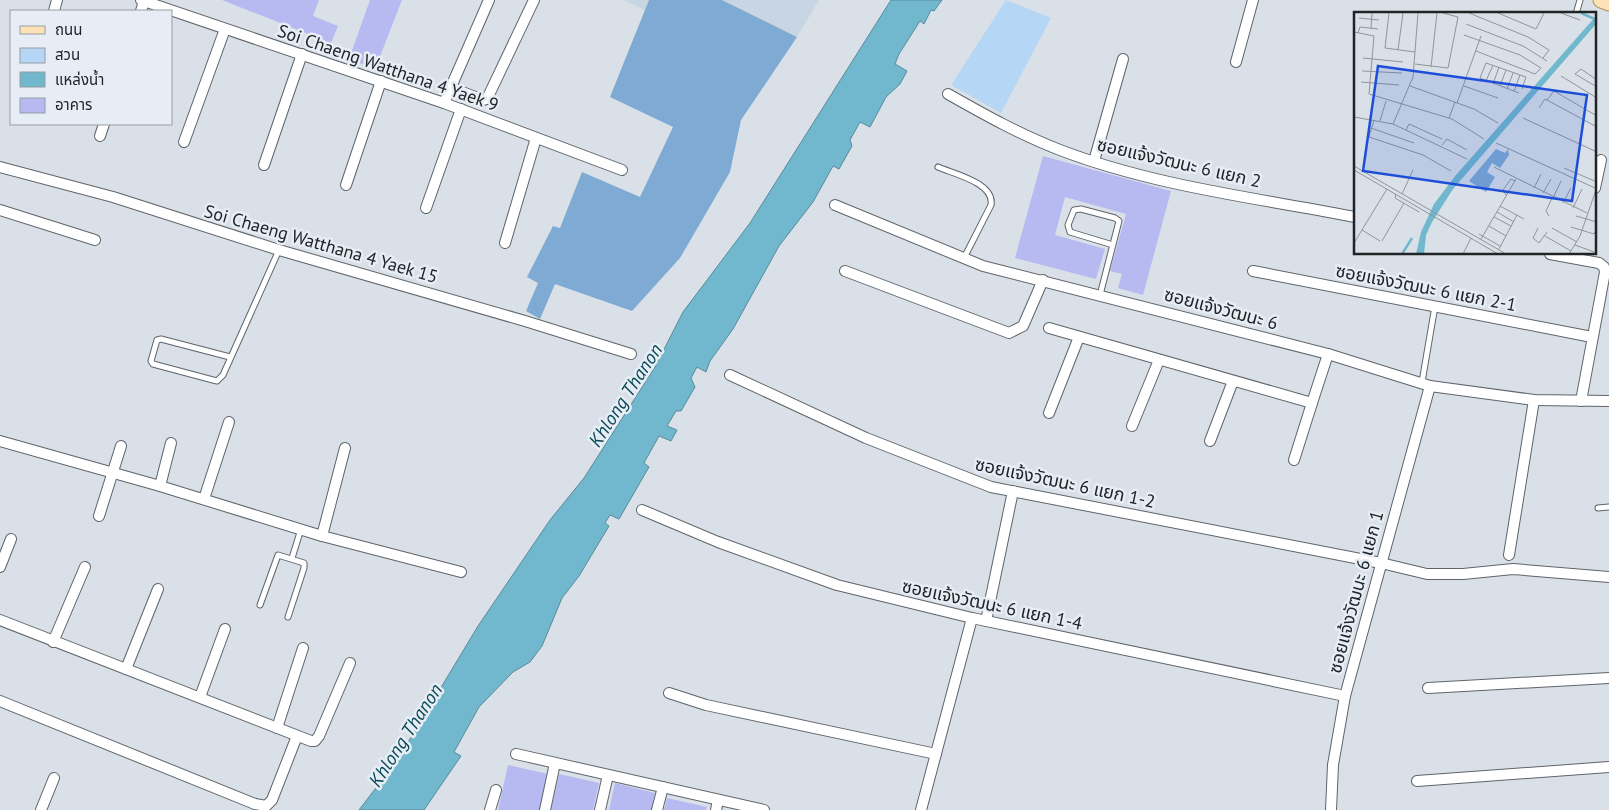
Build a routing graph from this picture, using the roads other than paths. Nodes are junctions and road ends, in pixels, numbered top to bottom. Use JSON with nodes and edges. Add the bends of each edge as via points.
{"nodes":[{"id":1,"x":489,"y":0,"type":"edge"},
{"id":2,"x":534,"y":0,"type":"edge"},
{"id":3,"x":1253,"y":0,"type":"edge"},
{"id":4,"x":1601,"y":0,"type":"edge"},
{"id":5,"x":146,"y":1,"type":"edge"},
{"id":6,"x":1609,"y":3,"type":"edge"},
{"id":7,"x":171,"y":10,"type":"edge"},
{"id":8,"x":172,"y":10,"type":"edge"},
{"id":9,"x":225,"y":29,"type":"junction"},
{"id":10,"x":302,"y":54,"type":"junction"},
{"id":11,"x":1122,"y":59,"type":"dead end"},
{"id":12,"x":1236,"y":62,"type":"dead end"},
{"id":13,"x":381,"y":81,"type":"junction"},
{"id":14,"x":452,"y":88,"type":"junction"},
{"id":15,"x":948,"y":94,"type":"dead end"},
{"id":16,"x":444,"y":103,"type":"junction"},
{"id":17,"x":461,"y":109,"type":"junction"},
{"id":18,"x":104,"y":125,"type":"edge"},
{"id":19,"x":100,"y":136,"type":"dead end"},
{"id":20,"x":536,"y":138,"type":"junction"},
{"id":21,"x":184,"y":142,"type":"dead end"},
{"id":22,"x":1602,"y":160,"type":"dead end"},
{"id":23,"x":1094,"y":161,"type":"junction"},
{"id":24,"x":264,"y":165,"type":"dead end"},
{"id":25,"x":0,"y":166,"type":"edge"},
{"id":26,"x":938,"y":167,"type":"dead end"},
{"id":27,"x":622,"y":170,"type":"dead end"},
{"id":28,"x":1596,"y":184,"type":"edge"},
{"id":29,"x":346,"y":185,"type":"dead end"},
{"id":30,"x":835,"y":205,"type":"dead end"},
{"id":31,"x":426,"y":208,"type":"dead end"},
{"id":32,"x":0,"y":210,"type":"edge"},
{"id":33,"x":1354,"y":217,"type":"edge"},
{"id":34,"x":95,"y":240,"type":"dead end"},
{"id":35,"x":505,"y":242,"type":"dead end"},
{"id":36,"x":1113,"y":245,"type":"junction"},
{"id":37,"x":279,"y":250,"type":"junction"},
{"id":38,"x":1565,"y":255,"type":"edge"},
{"id":39,"x":1580,"y":256,"type":"edge"},
{"id":40,"x":964,"y":258,"type":"junction"},
{"id":41,"x":845,"y":271,"type":"dead end"},
{"id":42,"x":1253,"y":271,"type":"dead end"},
{"id":43,"x":1043,"y":280,"type":"junction"},
{"id":44,"x":1100,"y":295,"type":"junction"},
{"id":45,"x":1435,"y":305,"type":"junction"},
{"id":46,"x":1049,"y":328,"type":"dead end"},
{"id":47,"x":1078,"y":337,"type":"junction"},
{"id":48,"x":1592,"y":337,"type":"junction"},
{"id":49,"x":631,"y":354,"type":"dead end"},
{"id":50,"x":1328,"y":354,"type":"junction"},
{"id":51,"x":230,"y":357,"type":"junction"},
{"id":52,"x":1159,"y":360,"type":"junction"},
{"id":53,"x":730,"y":375,"type":"dead end"},
{"id":54,"x":1234,"y":381,"type":"junction"},
{"id":55,"x":1426,"y":384,"type":"junction"},
{"id":56,"x":1534,"y":400,"type":"junction"},
{"id":57,"x":1581,"y":401,"type":"junction"},
{"id":58,"x":1609,"y":401,"type":"edge"},
{"id":59,"x":1312,"y":403,"type":"junction"},
{"id":60,"x":1049,"y":413,"type":"dead end"},
{"id":61,"x":228,"y":422,"type":"dead end"},
{"id":62,"x":1132,"y":426,"type":"dead end"},
{"id":63,"x":0,"y":441,"type":"edge"},
{"id":64,"x":1210,"y":441,"type":"dead end"},
{"id":65,"x":171,"y":443,"type":"dead end"},
{"id":66,"x":122,"y":446,"type":"dead end"},
{"id":67,"x":345,"y":448,"type":"dead end"},
{"id":68,"x":1294,"y":460,"type":"dead end"},
{"id":69,"x":111,"y":474,"type":"junction"},
{"id":70,"x":160,"y":486,"type":"junction"},
{"id":71,"x":1013,"y":491,"type":"junction"},
{"id":72,"x":204,"y":499,"type":"junction"},
{"id":73,"x":1609,"y":507,"type":"edge"},
{"id":74,"x":1598,"y":508,"type":"dead end"},
{"id":75,"x":642,"y":510,"type":"dead end"},
{"id":76,"x":99,"y":516,"type":"dead end"},
{"id":77,"x":301,"y":529,"type":"junction"},
{"id":78,"x":322,"y":536,"type":"junction"},
{"id":79,"x":11,"y":539,"type":"dead end"},
{"id":80,"x":1509,"y":555,"type":"dead end"},
{"id":81,"x":292,"y":558,"type":"junction"},
{"id":82,"x":1380,"y":563,"type":"junction"},
{"id":83,"x":0,"y":567,"type":"edge"},
{"id":84,"x":85,"y":567,"type":"dead end"},
{"id":85,"x":460,"y":572,"type":"dead end"},
{"id":86,"x":1609,"y":577,"type":"edge"},
{"id":87,"x":158,"y":588,"type":"dead end"},
{"id":88,"x":260,"y":604,"type":"dead end"},
{"id":89,"x":288,"y":616,"type":"dead end"},
{"id":90,"x":972,"y":618,"type":"junction"},
{"id":91,"x":0,"y":620,"type":"edge"},
{"id":92,"x":986,"y":621,"type":"junction"},
{"id":93,"x":225,"y":629,"type":"dead end"},
{"id":94,"x":53,"y":642,"type":"junction"},
{"id":95,"x":302,"y":648,"type":"dead end"},
{"id":96,"x":350,"y":663,"type":"dead end"},
{"id":97,"x":126,"y":669,"type":"junction"},
{"id":98,"x":1609,"y":678,"type":"edge"},
{"id":99,"x":1428,"y":688,"type":"dead end"},
{"id":100,"x":669,"y":693,"type":"dead end"},
{"id":101,"x":1345,"y":696,"type":"junction"},
{"id":102,"x":200,"y":697,"type":"junction"},
{"id":103,"x":0,"y":701,"type":"edge"},
{"id":104,"x":277,"y":728,"type":"junction"},
{"id":105,"x":297,"y":736,"type":"junction"},
{"id":106,"x":516,"y":754,"type":"dead end"},
{"id":107,"x":936,"y":754,"type":"junction"},
{"id":108,"x":555,"y":764,"type":"junction"},
{"id":109,"x":1609,"y":767,"type":"edge"},
{"id":110,"x":608,"y":775,"type":"junction"},
{"id":111,"x":54,"y":778,"type":"dead end"},
{"id":112,"x":1418,"y":781,"type":"dead end"},
{"id":113,"x":662,"y":787,"type":"junction"},
{"id":114,"x":496,"y":790,"type":"dead end"},
{"id":115,"x":717,"y":805,"type":"edge"},
{"id":116,"x":41,"y":810,"type":"edge"},
{"id":117,"x":490,"y":810,"type":"edge"},
{"id":118,"x":545,"y":810,"type":"edge"},
{"id":119,"x":600,"y":810,"type":"edge"},
{"id":120,"x":657,"y":810,"type":"edge"},
{"id":121,"x":764,"y":810,"type":"edge"},
{"id":122,"x":921,"y":810,"type":"edge"},
{"id":123,"x":1331,"y":810,"type":"edge"}],
"edges":[{"from":1,"to":14,"type":"street"},
{"from":2,"to":14,"type":"street","via":[[487,99]]},
{"from":3,"to":12,"type":"street"},
{"from":4,"to":6,"type":"main road"},
{"from":5,"to":7,"type":"street","name":"Soi Chaeng Watthana 4 Yaek 9"},
{"from":8,"to":9,"type":"street","name":"Soi Chaeng Watthana 4 Yaek 9"},
{"from":9,"to":10,"type":"street","name":"Soi Chaeng Watthana 4 Yaek 9"},
{"from":9,"to":21,"type":"street"},
{"from":10,"to":13,"type":"street","name":"Soi Chaeng Watthana 4 Yaek 9"},
{"from":10,"to":24,"type":"street"},
{"from":11,"to":23,"type":"street"},
{"from":13,"to":16,"type":"street","name":"Soi Chaeng Watthana 4 Yaek 9"},
{"from":13,"to":29,"type":"street"},
{"from":14,"to":16,"type":"street"},
{"from":15,"to":23,"type":"street","name":"ซอยแจ้งวัฒนะ 6 แยก 2","via":[[1001,124]]},
{"from":16,"to":17,"type":"street","name":"Soi Chaeng Watthana 4 Yaek 9"},
{"from":17,"to":20,"type":"street","name":"Soi Chaeng Watthana 4 Yaek 9"},
{"from":17,"to":31,"type":"street"},
{"from":18,"to":19,"type":"street"},
{"from":20,"to":27,"type":"street","name":"Soi Chaeng Watthana 4 Yaek 9"},
{"from":20,"to":35,"type":"street"},
{"from":22,"to":28,"type":"street"},
{"from":23,"to":33,"type":"street","name":"ซอยแจ้งวัฒนะ 6 แยก 2","via":[[1172,182]]},
{"from":25,"to":37,"type":"street","name":"Soi Chaeng Watthana 4 Yaek 15","via":[[113,197]]},
{"from":26,"to":40,"type":"lane","via":[[977,184],[991,196],[991,205]]},
{"from":30,"to":40,"type":"street","name":"ซอยแจ้งวัฒนะ 6"},
{"from":32,"to":34,"type":"street"},
{"from":36,"to":36,"type":"lane","via":[[1119,221],[1081,209],[1074,210],[1068,225],[1070,232]]},
{"from":36,"to":44,"type":"lane"},
{"from":37,"to":49,"type":"street","name":"Soi Chaeng Watthana 4 Yaek 15","via":[[525,320]]},
{"from":37,"to":51,"type":"lane"},
{"from":38,"to":39,"type":"street"},
{"from":39,"to":48,"type":"street","via":[[1599,263],[1605,272]]},
{"from":40,"to":43,"type":"street","name":"ซอยแจ้งวัฒนะ 6","via":[[983,266]]},
{"from":41,"to":43,"type":"street","via":[[1009,333],[1022,326]]},
{"from":42,"to":45,"type":"street","name":"ซอยแจ้งวัฒนะ 6 แยก 2-1"},
{"from":43,"to":44,"type":"street","name":"ซอยแจ้งวัฒนะ 6"},
{"from":44,"to":50,"type":"street","name":"ซอยแจ้งวัฒนะ 6"},
{"from":45,"to":48,"type":"street","name":"ซอยแจ้งวัฒนะ 6 แยก 2-1"},
{"from":45,"to":55,"type":"lane"},
{"from":46,"to":47,"type":"street"},
{"from":47,"to":52,"type":"street"},
{"from":47,"to":60,"type":"street"},
{"from":48,"to":57,"type":"street"},
{"from":50,"to":55,"type":"street","name":"ซอยแจ้งวัฒนะ 6"},
{"from":50,"to":59,"type":"street"},
{"from":51,"to":51,"type":"lane","via":[[223,376],[217,381],[151,361],[157,340],[161,338]]},
{"from":52,"to":54,"type":"street"},
{"from":52,"to":62,"type":"street"},
{"from":53,"to":71,"type":"street","name":"ซอยแจ้งวัฒนะ 6 แยก 1-2","via":[[915,458],[991,487]]},
{"from":54,"to":59,"type":"street"},
{"from":54,"to":64,"type":"street"},
{"from":55,"to":56,"type":"street","name":"ซอยแจ้งวัฒนะ 6"},
{"from":55,"to":82,"type":"street","name":"ซอยแจ้งวัฒนะ 6 แยก 1"},
{"from":56,"to":57,"type":"street","name":"ซอยแจ้งวัฒนะ 6"},
{"from":56,"to":80,"type":"street"},
{"from":57,"to":58,"type":"street","name":"ซอยแจ้งวัฒนะ 6"},
{"from":59,"to":68,"type":"street"},
{"from":61,"to":72,"type":"street"},
{"from":63,"to":69,"type":"street"},
{"from":65,"to":70,"type":"street"},
{"from":66,"to":69,"type":"street"},
{"from":67,"to":78,"type":"street"},
{"from":69,"to":70,"type":"street"},
{"from":69,"to":76,"type":"street"},
{"from":70,"to":72,"type":"street"},
{"from":71,"to":82,"type":"street","name":"ซอยแจ้งวัฒนะ 6 แยก 1-2"},
{"from":71,"to":92,"type":"street"},
{"from":72,"to":77,"type":"street"},
{"from":73,"to":74,"type":"lane"},
{"from":75,"to":90,"type":"street","name":"ซอยแจ้งวัฒนะ 6 แยก 1-4","via":[[718,542],[837,585]]},
{"from":77,"to":78,"type":"street"},
{"from":77,"to":81,"type":"lane"},
{"from":78,"to":85,"type":"street"},
{"from":79,"to":83,"type":"street"},
{"from":81,"to":88,"type":"lane","via":[[278,555]]},
{"from":81,"to":89,"type":"lane","via":[[304,563],[304,568]]},
{"from":82,"to":86,"type":"street","name":"ซอยแจ้งวัฒนะ 6 แยก 1-2","via":[[1427,574],[1463,574],[1513,568]]},
{"from":82,"to":101,"type":"street","name":"ซอยแจ้งวัฒนะ 6 แยก 1"},
{"from":84,"to":94,"type":"street"},
{"from":87,"to":97,"type":"street"},
{"from":90,"to":92,"type":"street","name":"ซอยแจ้งวัฒนะ 6 แยก 1-4"},
{"from":90,"to":107,"type":"street"},
{"from":91,"to":94,"type":"street"},
{"from":92,"to":101,"type":"street","name":"ซอยแจ้งวัฒนะ 6 แยก 1-4"},
{"from":93,"to":102,"type":"street"},
{"from":94,"to":97,"type":"street"},
{"from":95,"to":104,"type":"street"},
{"from":96,"to":105,"type":"street","via":[[315,741]]},
{"from":97,"to":102,"type":"street"},
{"from":98,"to":99,"type":"street"},
{"from":100,"to":107,"type":"street","via":[[706,705]]},
{"from":101,"to":123,"type":"street","name":"ซอยแจ้งวัฒนะ 6 แยก 1","via":[[1333,765]]},
{"from":102,"to":104,"type":"street"},
{"from":103,"to":105,"type":"street","via":[[266,806],[272,800]]},
{"from":104,"to":105,"type":"street"},
{"from":106,"to":108,"type":"street"},
{"from":107,"to":122,"type":"street"},
{"from":108,"to":110,"type":"street"},
{"from":108,"to":118,"type":"street"},
{"from":109,"to":112,"type":"street"},
{"from":110,"to":113,"type":"street"},
{"from":110,"to":119,"type":"street"},
{"from":111,"to":116,"type":"street"},
{"from":113,"to":115,"type":"street"},
{"from":113,"to":120,"type":"street"},
{"from":114,"to":117,"type":"street"},
{"from":115,"to":121,"type":"street"}]}
